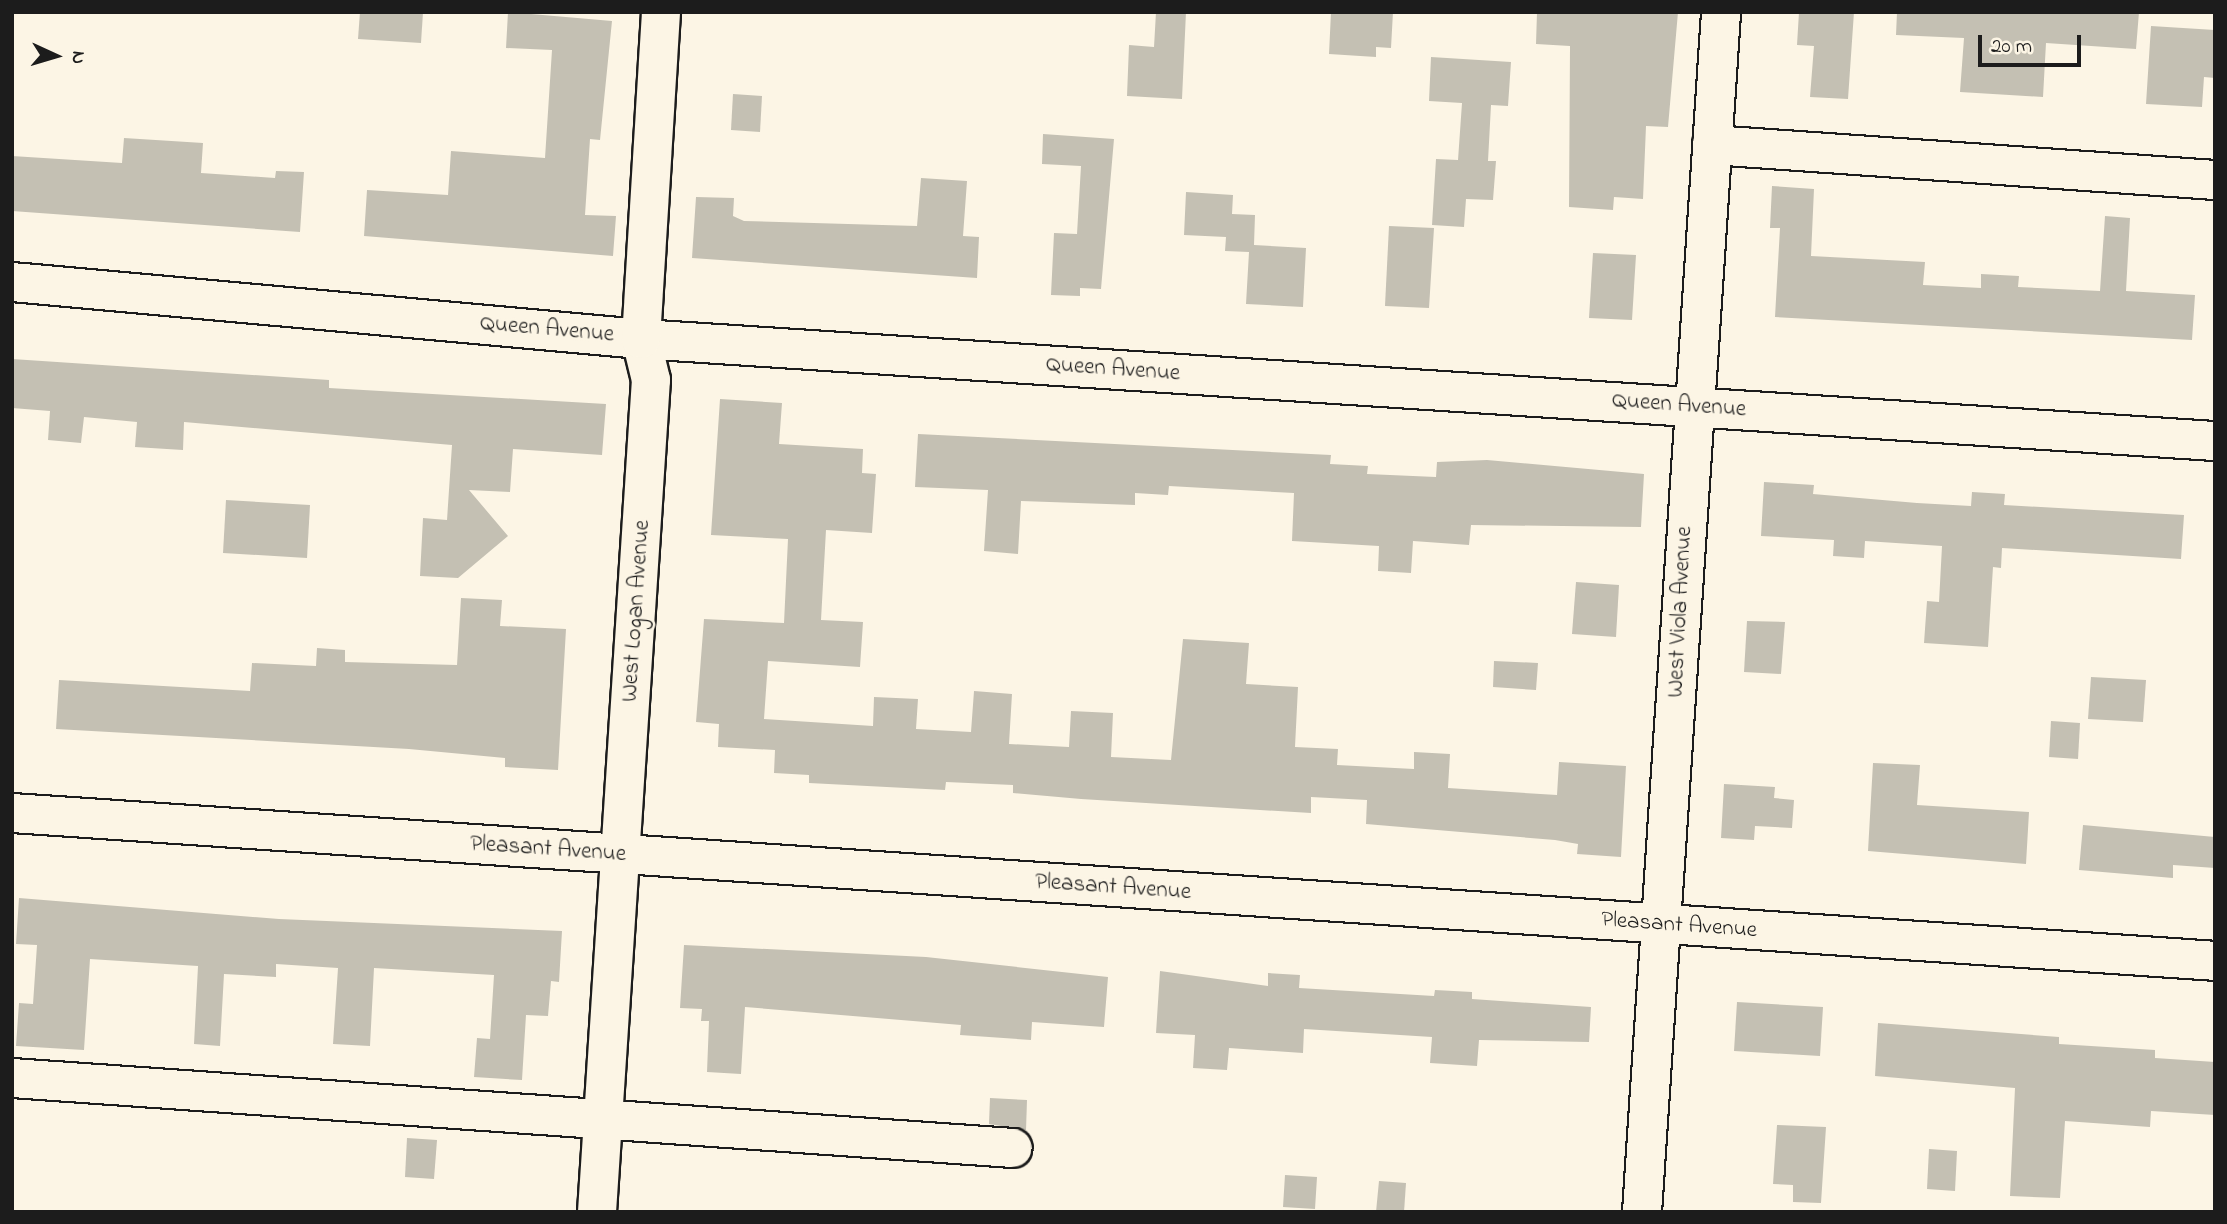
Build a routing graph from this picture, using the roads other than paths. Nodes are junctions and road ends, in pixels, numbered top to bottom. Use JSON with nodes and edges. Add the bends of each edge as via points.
{"nodes":[{"id":1,"x":661,"y":12,"type":"edge"},
{"id":2,"x":1721,"y":12,"type":"edge"},
{"id":3,"x":1712,"y":145,"type":"junction"},
{"id":4,"x":2215,"y":180,"type":"edge"},
{"id":5,"x":12,"y":282,"type":"edge"},
{"id":6,"x":640,"y":339,"type":"junction"},
{"id":7,"x":1693,"y":407,"type":"junction"},
{"id":8,"x":2215,"y":441,"type":"edge"},
{"id":9,"x":12,"y":813,"type":"edge"},
{"id":10,"x":622,"y":856,"type":"junction"},
{"id":11,"x":1663,"y":924,"type":"junction"},
{"id":12,"x":2215,"y":961,"type":"edge"},
{"id":13,"x":12,"y":1078,"type":"edge"},
{"id":14,"x":603,"y":1122,"type":"junction"},
{"id":15,"x":1013,"y":1148,"type":"dead end"},
{"id":16,"x":597,"y":1212,"type":"edge"},
{"id":17,"x":1642,"y":1212,"type":"edge"}],
"edges":[{"from":1,"to":6,"type":"street","name":"West Logan Avenue"},
{"from":2,"to":3,"type":"street","name":"West Viola Avenue"},
{"from":3,"to":4,"type":"street"},
{"from":3,"to":7,"type":"street","name":"West Viola Avenue"},
{"from":5,"to":6,"type":"street","name":"Queen Avenue"},
{"from":6,"to":7,"type":"street","name":"Queen Avenue"},
{"from":6,"to":10,"type":"street","name":"West Logan Avenue","via":[[651,380]]},
{"from":7,"to":8,"type":"street","name":"Queen Avenue"},
{"from":7,"to":11,"type":"street","name":"West Viola Avenue"},
{"from":9,"to":10,"type":"street","name":"Pleasant Avenue"},
{"from":10,"to":11,"type":"street","name":"Pleasant Avenue"},
{"from":10,"to":14,"type":"street","name":"West Logan Avenue"},
{"from":11,"to":12,"type":"street","name":"Pleasant Avenue"},
{"from":11,"to":17,"type":"street","name":"West Viola Avenue"},
{"from":13,"to":14,"type":"street"},
{"from":14,"to":15,"type":"street"},
{"from":14,"to":16,"type":"street","name":"West Logan Avenue"}]}
